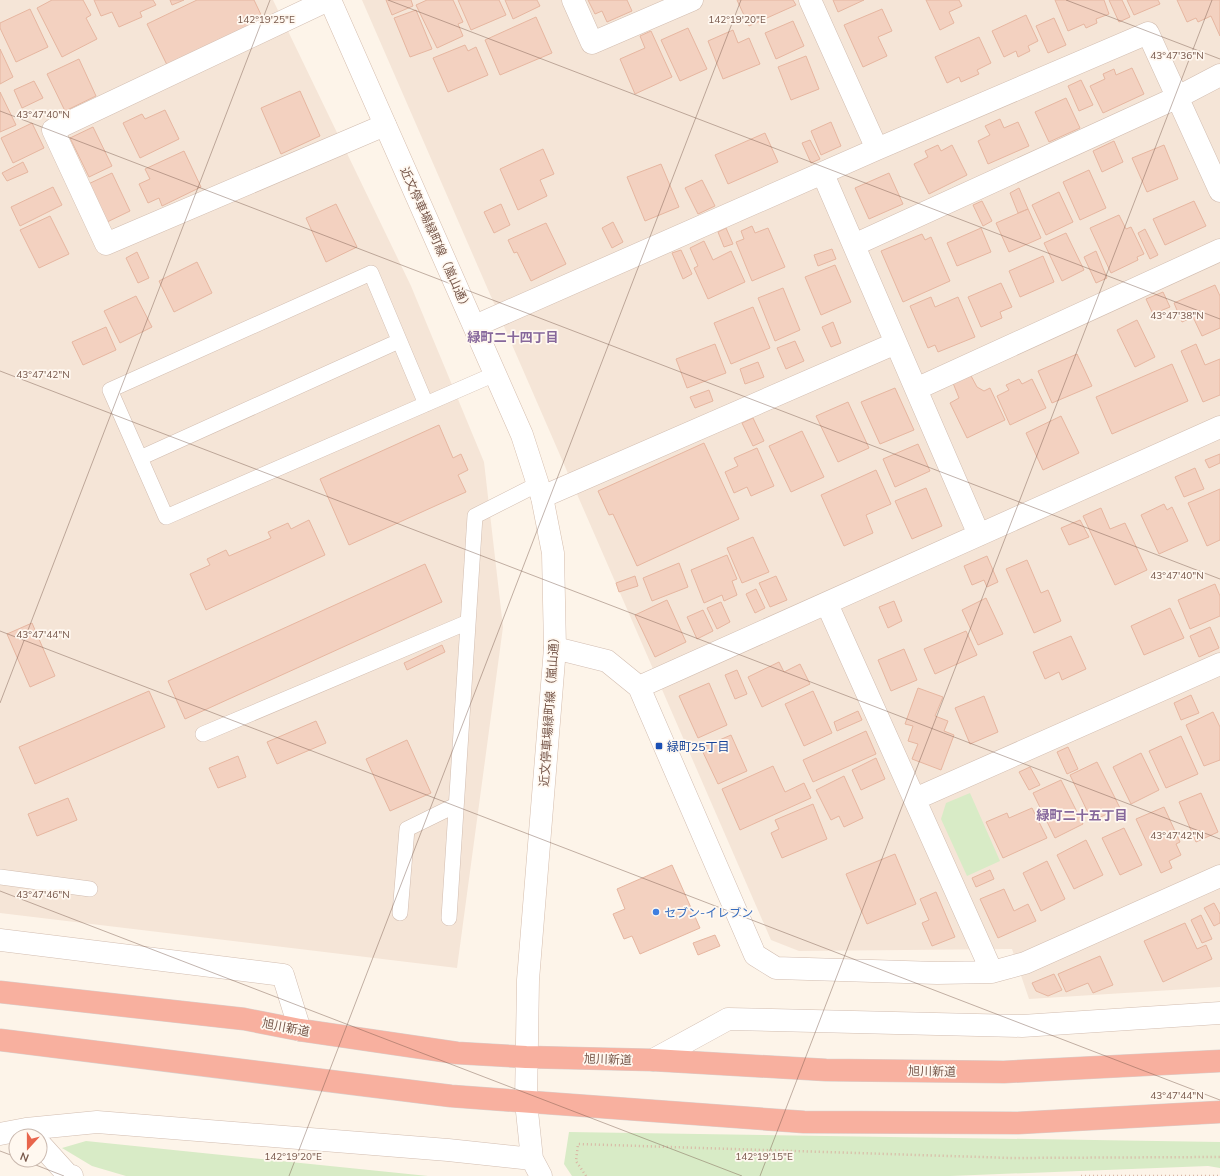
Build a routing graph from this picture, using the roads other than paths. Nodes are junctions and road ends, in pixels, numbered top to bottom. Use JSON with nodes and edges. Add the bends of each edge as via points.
{"nodes":[{"id":1,"x":329,"y":0,"type":"edge"},
{"id":2,"x":573,"y":0,"type":"edge"},
{"id":3,"x":692,"y":0,"type":"edge"},
{"id":4,"x":810,"y":0,"type":"edge"},
{"id":5,"x":1220,"y":75,"type":"edge"},
{"id":6,"x":1178,"y":97,"type":"junction"},
{"id":7,"x":385,"y":125,"type":"junction"},
{"id":8,"x":877,"y":149,"type":"junction"},
{"id":9,"x":823,"y":174,"type":"junction"},
{"id":10,"x":1220,"y":191,"type":"edge"},
{"id":11,"x":854,"y":245,"type":"junction"},
{"id":12,"x":1220,"y":250,"type":"edge"},
{"id":13,"x":475,"y":326,"type":"junction"},
{"id":14,"x":400,"y":341,"type":"junction"},
{"id":15,"x":896,"y":343,"type":"junction"},
{"id":16,"x":496,"y":374,"type":"junction"},
{"id":17,"x":916,"y":390,"type":"junction"},
{"id":18,"x":426,"y":404,"type":"junction"},
{"id":19,"x":1220,"y":427,"type":"edge"},
{"id":20,"x":140,"y":458,"type":"junction"},
{"id":21,"x":540,"y":490,"type":"junction"},
{"id":22,"x":979,"y":535,"type":"junction"},
{"id":23,"x":827,"y":604,"type":"junction"},
{"id":24,"x":468,"y":622,"type":"junction"},
{"id":25,"x":555,"y":648,"type":"junction"},
{"id":26,"x":1220,"y":664,"type":"edge"},
{"id":27,"x":639,"y":687,"type":"junction"},
{"id":28,"x":203,"y":734,"type":"dead end"},
{"id":29,"x":915,"y":799,"type":"junction"},
{"id":30,"x":456,"y":805,"type":"junction"},
{"id":31,"x":1220,"y":876,"type":"edge"},
{"id":32,"x":0,"y":877,"type":"edge"},
{"id":33,"x":90,"y":889,"type":"dead end"},
{"id":34,"x":400,"y":913,"type":"dead end"},
{"id":35,"x":449,"y":918,"type":"dead end"},
{"id":36,"x":0,"y":940,"type":"edge"},
{"id":37,"x":992,"y":972,"type":"junction"},
{"id":38,"x":0,"y":992,"type":"edge"},
{"id":39,"x":1220,"y":1013,"type":"edge"},
{"id":40,"x":300,"y":1030,"type":"junction"},
{"id":41,"x":0,"y":1040,"type":"edge"},
{"id":42,"x":526,"y":1057,"type":"junction"},
{"id":43,"x":653,"y":1060,"type":"junction"},
{"id":44,"x":1220,"y":1061,"type":"edge"},
{"id":45,"x":526,"y":1102,"type":"junction"},
{"id":46,"x":1220,"y":1112,"type":"edge"},
{"id":47,"x":48,"y":1133,"type":"edge"},
{"id":48,"x":48,"y":1153,"type":"edge"},
{"id":49,"x":537,"y":1167,"type":"edge"},
{"id":50,"x":72,"y":1176,"type":"edge"}],
"edges":[{"from":1,"to":7,"type":"street","name":"近文停車場緑町線（嵐山通）"},
{"from":1,"to":7,"type":"street","via":[[53,130],[56,137],[106,244]]},
{"from":2,"to":3,"type":"street","via":[[592,43]]},
{"from":4,"to":8,"type":"street"},
{"from":5,"to":6,"type":"street"},
{"from":6,"to":8,"type":"street","via":[[1148,33]]},
{"from":6,"to":10,"type":"street"},
{"from":6,"to":11,"type":"street"},
{"from":7,"to":13,"type":"street","name":"近文停車場緑町線（嵐山通）"},
{"from":8,"to":9,"type":"street"},
{"from":9,"to":11,"type":"street"},
{"from":9,"to":13,"type":"street"},
{"from":11,"to":15,"type":"street"},
{"from":12,"to":17,"type":"street"},
{"from":13,"to":16,"type":"street","name":"近文停車場緑町線（嵐山通）"},
{"from":14,"to":18,"type":"lane"},
{"from":14,"to":20,"type":"lane"},
{"from":14,"to":20,"type":"lane","via":[[371,273],[110,390]]},
{"from":15,"to":17,"type":"street"},
{"from":15,"to":21,"type":"street"},
{"from":16,"to":18,"type":"lane"},
{"from":16,"to":21,"type":"street","name":"近文停車場緑町線（嵐山通）","via":[[522,435]]},
{"from":17,"to":22,"type":"street"},
{"from":18,"to":20,"type":"lane","via":[[166,517]]},
{"from":19,"to":22,"type":"street"},
{"from":21,"to":24,"type":"lane","via":[[475,516]]},
{"from":21,"to":25,"type":"street","name":"近文停車場緑町線（嵐山通）","via":[[553,553]]},
{"from":22,"to":23,"type":"street"},
{"from":23,"to":27,"type":"street"},
{"from":23,"to":29,"type":"street"},
{"from":24,"to":28,"type":"lane"},
{"from":24,"to":30,"type":"lane"},
{"from":25,"to":27,"type":"street","via":[[607,661]]},
{"from":25,"to":42,"type":"street","name":"近文停車場緑町線（嵐山通）","via":[[528,980]]},
{"from":26,"to":29,"type":"street"},
{"from":27,"to":37,"type":"street","via":[[755,955],[776,968],[937,974]]},
{"from":29,"to":37,"type":"street"},
{"from":30,"to":34,"type":"lane","via":[[407,829]]},
{"from":30,"to":35,"type":"lane"},
{"from":31,"to":37,"type":"street","via":[[1025,963]]},
{"from":32,"to":33,"type":"lane"},
{"from":36,"to":40,"type":"street","via":[[283,975]]},
{"from":38,"to":40,"type":"highway","name":"旭川新道","via":[[244,1019]]},
{"from":39,"to":43,"type":"street","via":[[1022,1026],[728,1019]]},
{"from":40,"to":42,"type":"highway","name":"旭川新道","via":[[457,1053]]},
{"from":41,"to":45,"type":"highway","via":[[452,1096]]},
{"from":42,"to":43,"type":"highway","name":"旭川新道"},
{"from":42,"to":45,"type":"street","name":"近文停車場緑町線（嵐山通）"},
{"from":43,"to":44,"type":"highway","name":"旭川新道","via":[[826,1070],[1004,1072]]},
{"from":45,"to":46,"type":"highway","via":[[804,1122],[1018,1123]]},
{"from":45,"to":49,"type":"street","name":"近文停車場緑町線（嵐山通）"},
{"from":47,"to":49,"type":"street","via":[[97,1122],[440,1149]]},
{"from":48,"to":50,"type":"street","via":[[68,1175]]}]}
